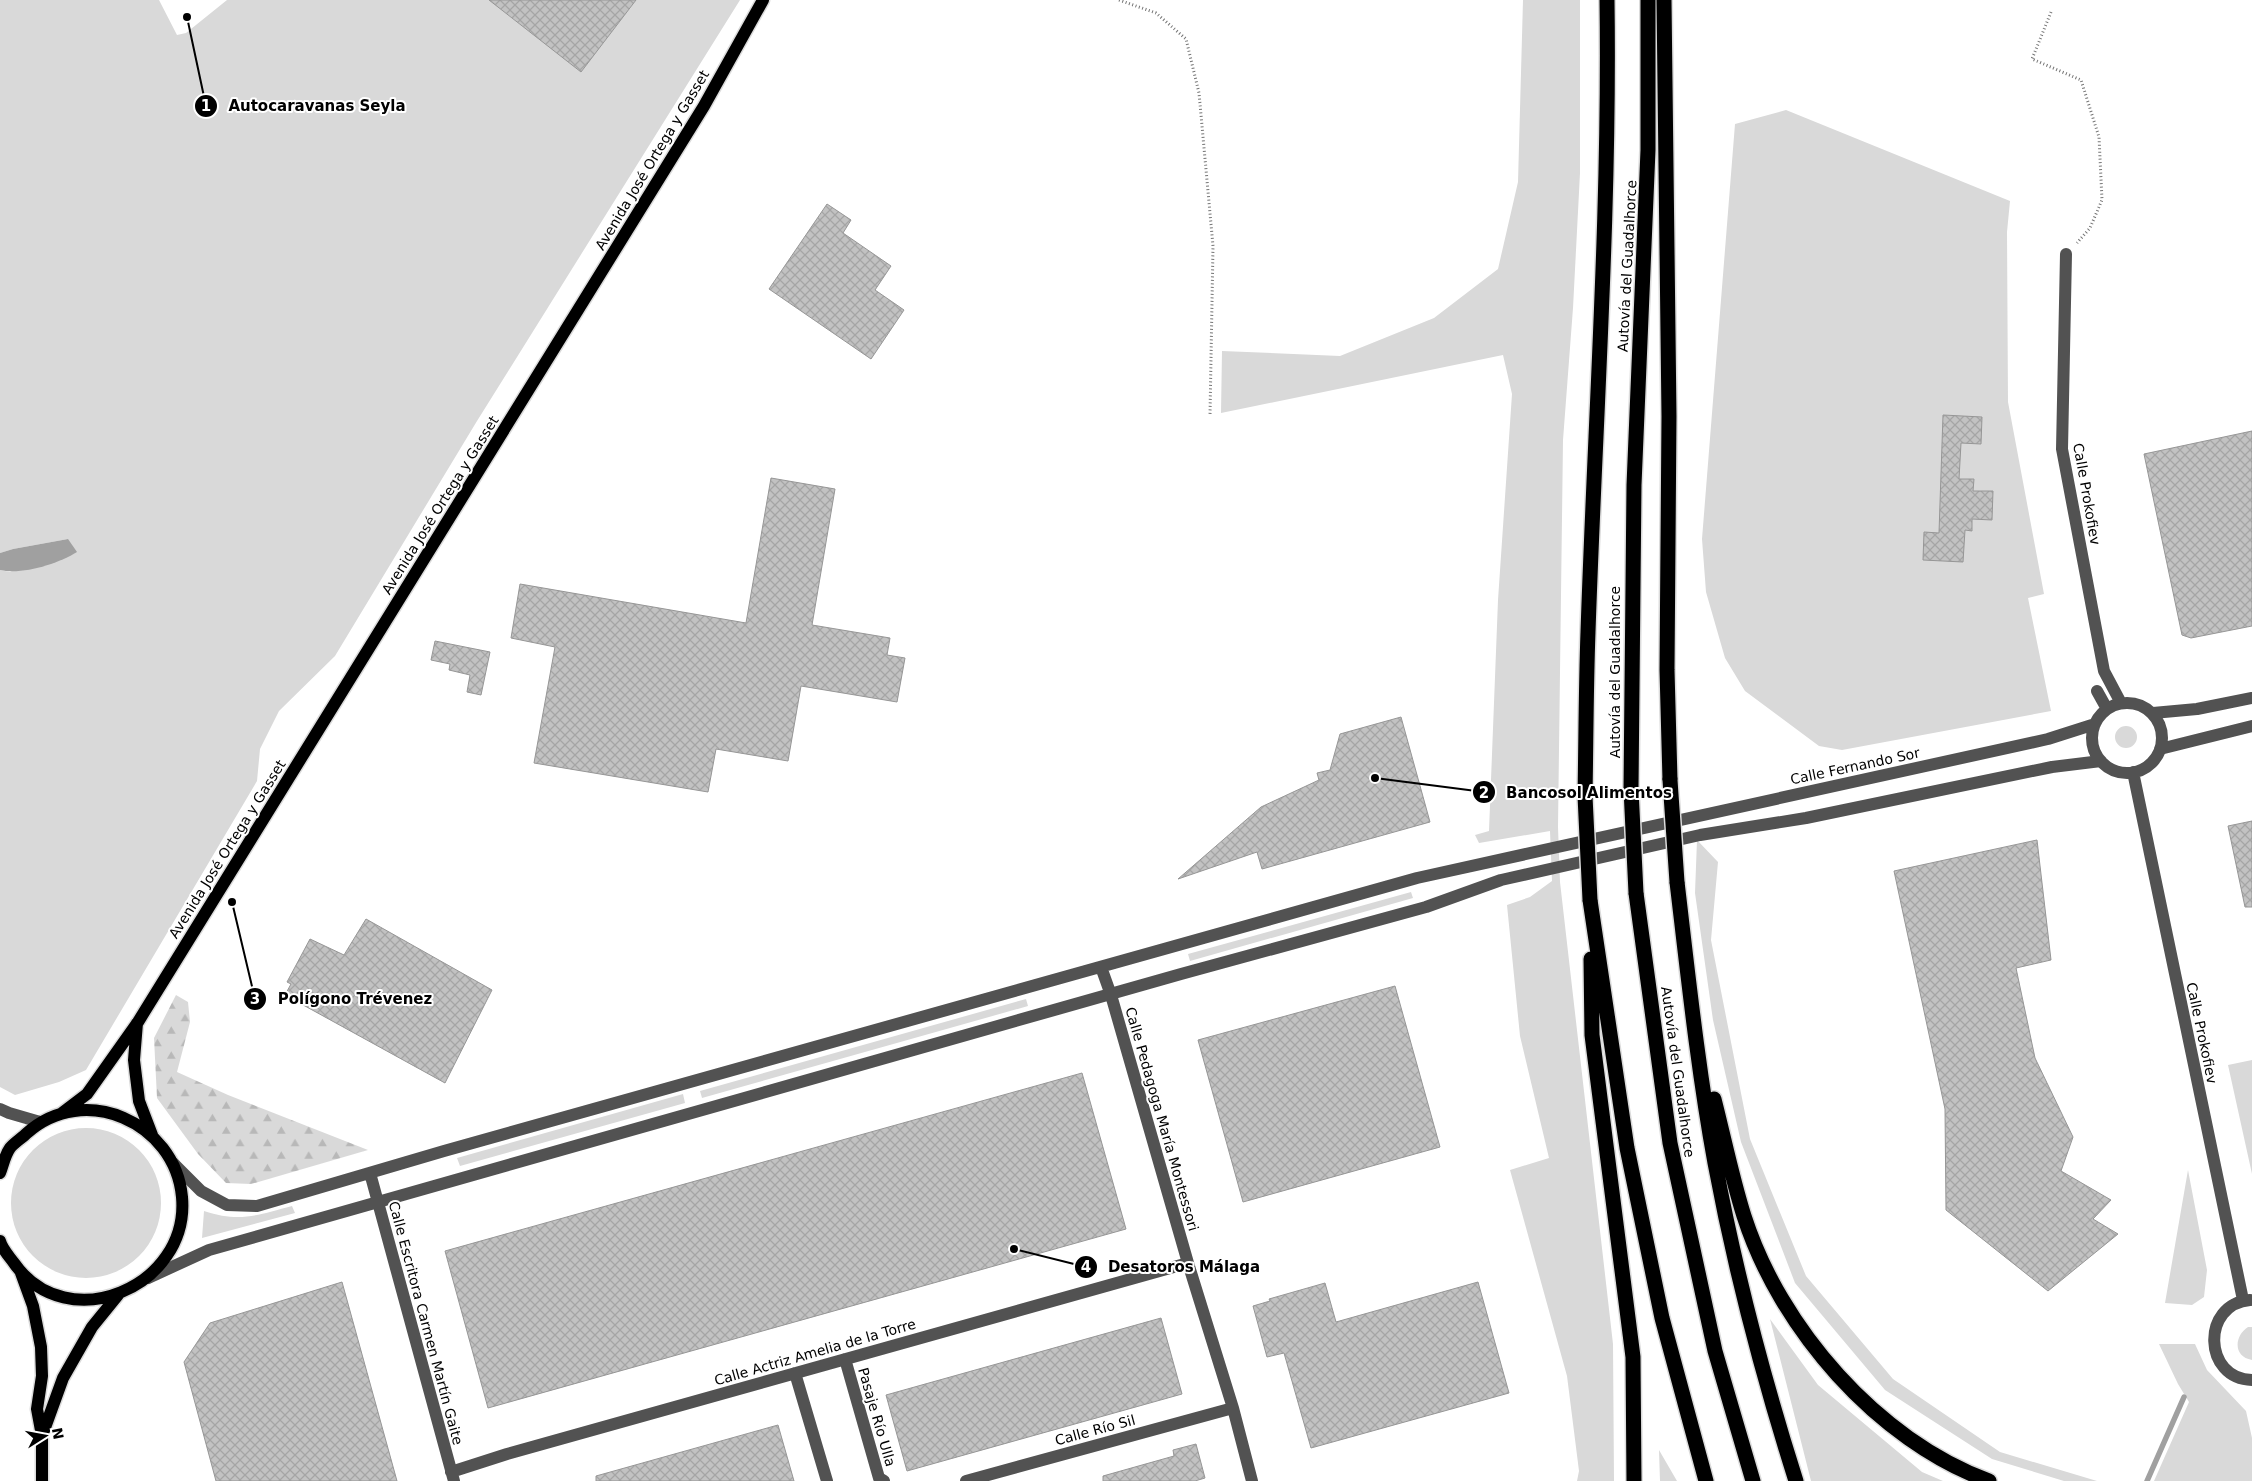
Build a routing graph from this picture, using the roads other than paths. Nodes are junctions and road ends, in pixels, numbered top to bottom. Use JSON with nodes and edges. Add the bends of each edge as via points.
{"nodes":[{"id":1,"x":763,"y":0,"type":"edge"},
{"id":2,"x":1608,"y":0,"type":"edge"},
{"id":3,"x":1648,"y":0,"type":"edge"},
{"id":4,"x":1664,"y":0,"type":"edge"},
{"id":5,"x":2066,"y":254,"type":"road end"},
{"id":6,"x":2097,"y":691,"type":"dead end"},
{"id":7,"x":2252,"y":698,"type":"edge"},
{"id":8,"x":2121,"y":703,"type":"junction"},
{"id":9,"x":2108,"y":709,"type":"junction"},
{"id":10,"x":2153,"y":714,"type":"junction"},
{"id":11,"x":2095,"y":724,"type":"junction"},
{"id":12,"x":2252,"y":726,"type":"edge"},
{"id":13,"x":2160,"y":749,"type":"junction"},
{"id":14,"x":2101,"y":761,"type":"junction"},
{"id":15,"x":2134,"y":772,"type":"junction"},
{"id":16,"x":1590,"y":900,"type":"junction"},
{"id":17,"x":1101,"y":967,"type":"junction"},
{"id":18,"x":1111,"y":995,"type":"junction"},
{"id":19,"x":138,"y":1022,"type":"junction"},
{"id":20,"x":1694,"y":1026,"type":"junction"},
{"id":21,"x":0,"y":1109,"type":"edge"},
{"id":22,"x":62,"y":1113,"type":"junction"},
{"id":23,"x":40,"y":1122,"type":"junction"},
{"id":24,"x":152,"y":1135,"type":"junction"},
{"id":25,"x":173,"y":1164,"type":"junction"},
{"id":26,"x":0,"y":1173,"type":"edge"},
{"id":27,"x":370,"y":1173,"type":"junction"},
{"id":28,"x":378,"y":1202,"type":"junction"},
{"id":29,"x":0,"y":1241,"type":"edge"},
{"id":30,"x":1188,"y":1263,"type":"junction"},
{"id":31,"x":20,"y":1273,"type":"junction"},
{"id":32,"x":148,"y":1278,"type":"junction"},
{"id":33,"x":118,"y":1295,"type":"junction"},
{"id":34,"x":2248,"y":1300,"type":"edge"},
{"id":35,"x":845,"y":1359,"type":"junction"},
{"id":36,"x":795,"y":1373,"type":"junction"},
{"id":37,"x":2252,"y":1380,"type":"edge"},
{"id":38,"x":1233,"y":1408,"type":"junction"},
{"id":39,"x":42,"y":1436,"type":"junction"},
{"id":40,"x":453,"y":1477,"type":"edge"},
{"id":41,"x":42,"y":1481,"type":"edge"},
{"id":42,"x":827,"y":1481,"type":"edge"},
{"id":43,"x":884,"y":1481,"type":"edge"},
{"id":44,"x":966,"y":1481,"type":"edge"},
{"id":45,"x":1252,"y":1481,"type":"edge"},
{"id":46,"x":1634,"y":1481,"type":"edge"},
{"id":47,"x":1706,"y":1481,"type":"edge"},
{"id":48,"x":1753,"y":1481,"type":"edge"},
{"id":49,"x":1796,"y":1481,"type":"edge"},
{"id":50,"x":1989,"y":1481,"type":"edge"}],
"edges":[{"from":1,"to":19,"type":"main road","name":"Avenida José Ortega y Gasset","via":[[704,106]]},
{"from":2,"to":16,"type":"highway","name":"Autovía del Guadalhorce","bridge":true,"via":[[1598,434],[1584,796]]},
{"from":3,"to":48,"type":"highway","name":"Autovía del Guadalhorce","bridge":true,"via":[[1648,150],[1634,485],[1631,789],[1636,893],[1670,1143],[1714,1352]]},
{"from":4,"to":20,"type":"highway","bridge":true,"via":[[1670,780],[1676,882]]},
{"from":5,"to":8,"type":"street","name":"Calle Prokofiev","via":[[2062,449],[2104,671]]},
{"from":6,"to":9,"type":"street"},
{"from":7,"to":10,"type":"street"},
{"from":8,"to":9,"type":"street"},
{"from":8,"to":10,"type":"street","via":[[2136,704]]},
{"from":9,"to":11,"type":"street"},
{"from":10,"to":13,"type":"street","via":[[2162,737]]},
{"from":11,"to":14,"type":"street","via":[[2092,736],[2094,750]]},
{"from":11,"to":17,"type":"street","name":"Calle Fernando Sor","via":[[2048,740],[1417,878]]},
{"from":12,"to":13,"type":"street"},
{"from":13,"to":15,"type":"street","via":[[2145,768]]},
{"from":14,"to":15,"type":"street","via":[[2122,772]]},
{"from":14,"to":18,"type":"street","via":[[2052,767],[1806,818],[1700,835],[1501,880],[1426,907]]},
{"from":15,"to":34,"type":"street","name":"Calle Prokofiev"},
{"from":16,"to":46,"type":"highway","via":[[1592,1035],[1633,1357]]},
{"from":16,"to":47,"type":"highway","name":"Autovía del Guadalhorce","via":[[1629,1158],[1662,1318]]},
{"from":17,"to":18,"type":"street","name":"Calle Pedagoga María Montessori"},
{"from":17,"to":27,"type":"street","name":"Calle Fernando Sor"},
{"from":18,"to":28,"type":"street"},
{"from":18,"to":30,"type":"street","name":"Calle Pedagoga María Montessori"},
{"from":19,"to":22,"type":"main road","name":"Avenida José Ortega y Gasset","via":[[87,1094]]},
{"from":19,"to":24,"type":"main road","name":"Avenida José Ortega y Gasset","via":[[134,1060],[138,1101]]},
{"from":20,"to":49,"type":"highway","via":[[1715,1162],[1741,1285],[1774,1412]]},
{"from":20,"to":50,"type":"highway","via":[[1744,1217],[1778,1296],[1814,1349],[1862,1400],[1926,1450]]},
{"from":21,"to":23,"type":"street"},
{"from":22,"to":23,"type":"main road"},
{"from":22,"to":24,"type":"main road","via":[[98,1110],[126,1118]]},
{"from":23,"to":26,"type":"main road","via":[[10,1148]]},
{"from":24,"to":25,"type":"main road"},
{"from":25,"to":27,"type":"street","name":"Calle Fernando Sor","via":[[201,1191],[227,1205],[257,1206]]},
{"from":25,"to":32,"type":"main road","via":[[182,1197],[180,1224],[172,1248]]},
{"from":27,"to":28,"type":"street","name":"Calle Escritora Carmen Martín Gaite"},
{"from":28,"to":32,"type":"street","via":[[209,1250]]},
{"from":28,"to":40,"type":"street","name":"Calle Escritora Carmen Martín Gaite"},
{"from":29,"to":31,"type":"main road"},
{"from":30,"to":35,"type":"street","name":"Calle Actriz Amelia de la Torre"},
{"from":30,"to":38,"type":"street","name":"Calle Pedagoga María Montessori"},
{"from":31,"to":33,"type":"main road","via":[[42,1288],[64,1297],[89,1300]]},
{"from":31,"to":39,"type":"main road","via":[[33,1306],[41,1347],[42,1376],[37,1409]]},
{"from":32,"to":33,"type":"main road"},
{"from":33,"to":39,"type":"main road","via":[[92,1327],[63,1378]]},
{"from":34,"to":37,"type":"street","via":[[2231,1306],[2221,1316],[2214,1328],[2213,1341],[2223,1366],[2233,1375]]},
{"from":35,"to":36,"type":"street","name":"Calle Actriz Amelia de la Torre"},
{"from":35,"to":43,"type":"street","name":"Pasaje Río Ulla","via":[[880,1478]]},
{"from":36,"to":40,"type":"street","name":"Calle Actriz Amelia de la Torre","via":[[517,1451]]},
{"from":36,"to":42,"type":"street"},
{"from":38,"to":44,"type":"street","name":"Calle Río Sil"},
{"from":38,"to":45,"type":"street","name":"Calle Pedagoga María Montessori"},
{"from":39,"to":41,"type":"main road"}]}
